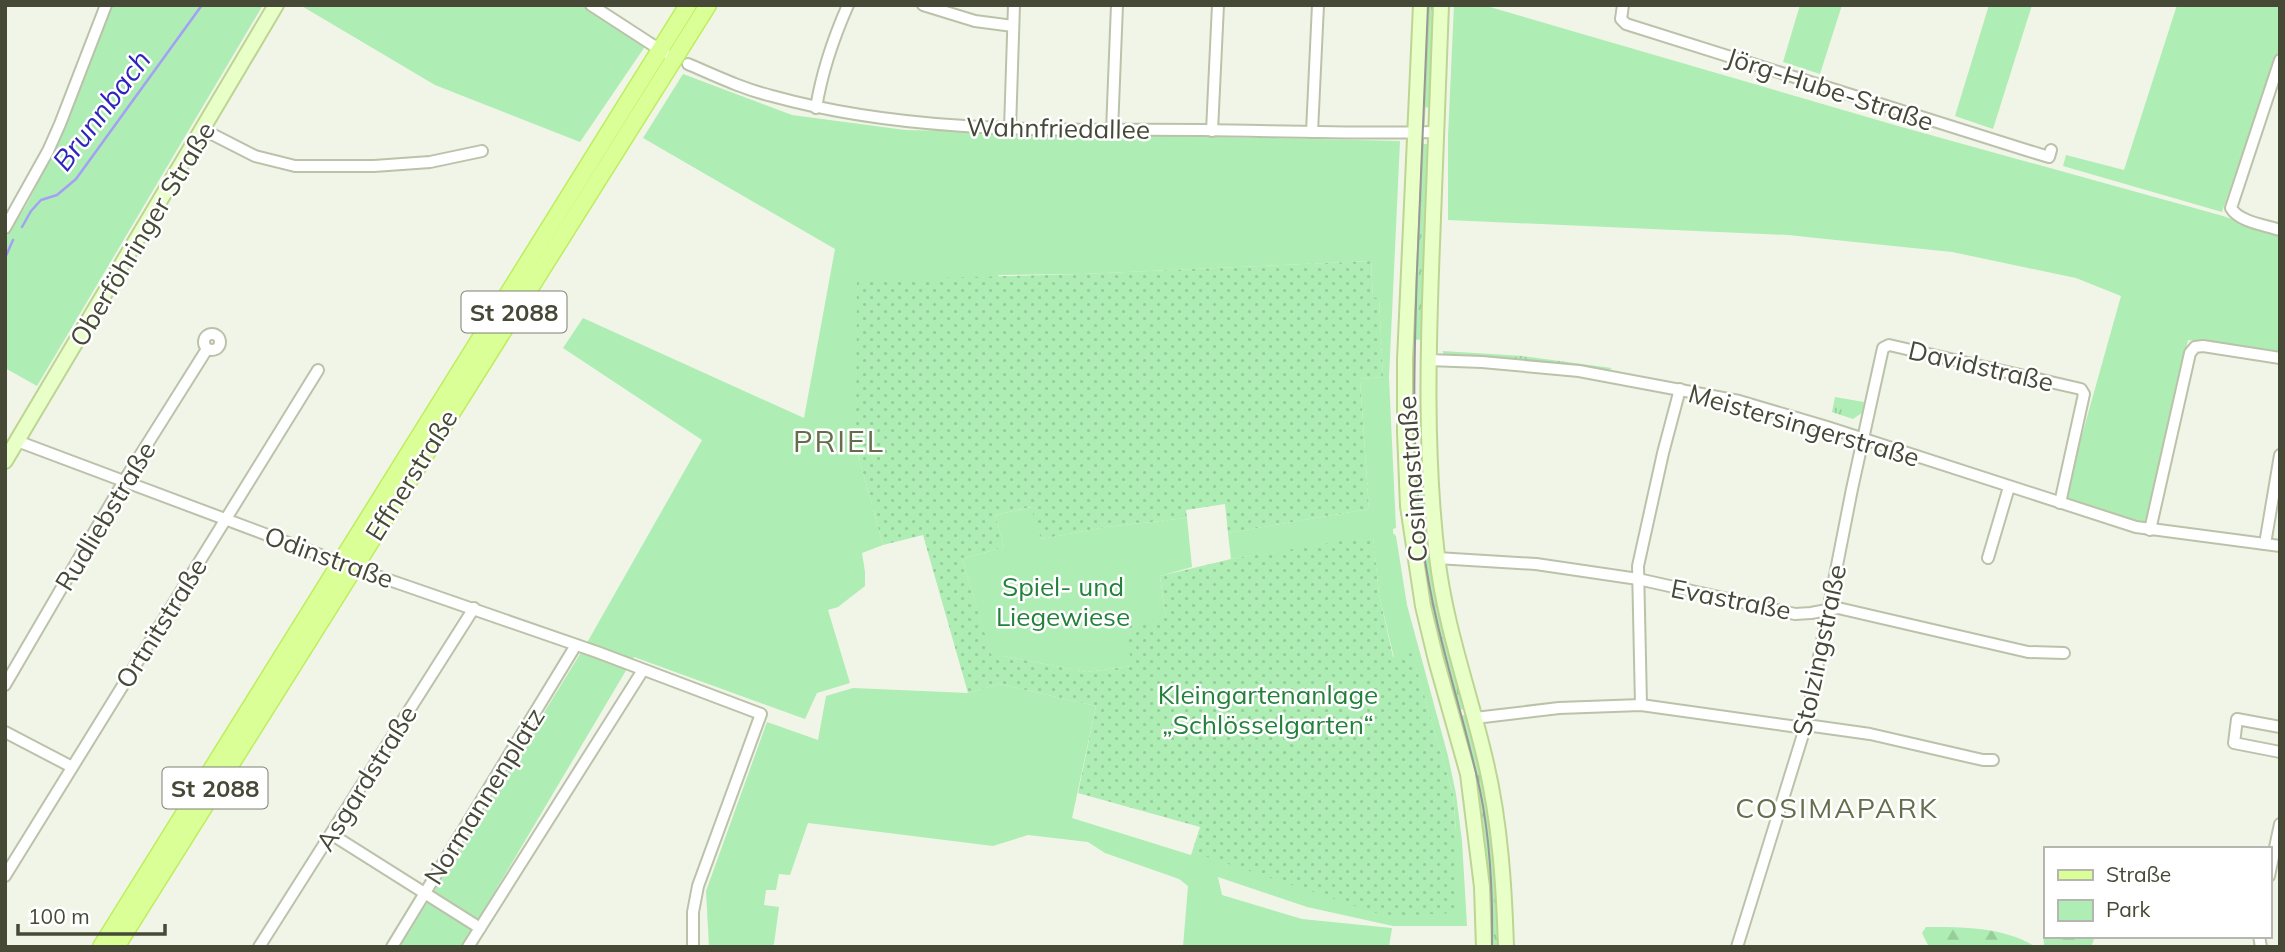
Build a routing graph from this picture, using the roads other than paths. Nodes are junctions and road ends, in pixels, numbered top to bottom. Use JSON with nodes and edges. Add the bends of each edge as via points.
{"nodes":[{"id":1,"x":106,"y":5,"type":"edge"},
{"id":2,"x":276,"y":5,"type":"edge"},
{"id":3,"x":591,"y":5,"type":"edge"},
{"id":4,"x":688,"y":5,"type":"edge"},
{"id":5,"x":708,"y":5,"type":"edge"},
{"id":6,"x":848,"y":5,"type":"edge"},
{"id":7,"x":923,"y":5,"type":"edge"},
{"id":8,"x":1014,"y":5,"type":"edge"},
{"id":9,"x":1117,"y":5,"type":"edge"},
{"id":10,"x":1218,"y":5,"type":"edge"},
{"id":11,"x":1318,"y":5,"type":"edge"},
{"id":12,"x":1420,"y":5,"type":"edge"},
{"id":13,"x":1441,"y":5,"type":"edge"},
{"id":14,"x":1623,"y":5,"type":"edge"},
{"id":15,"x":1013,"y":26,"type":"junction"},
{"id":16,"x":661,"y":50,"type":"junction"},
{"id":17,"x":2280,"y":60,"type":"edge"},
{"id":18,"x":682,"y":61,"type":"junction"},
{"id":19,"x":816,"y":107,"type":"junction"},
{"id":20,"x":1010,"y":129,"type":"junction"},
{"id":21,"x":204,"y":130,"type":"junction"},
{"id":22,"x":1112,"y":131,"type":"junction"},
{"id":23,"x":1212,"y":131,"type":"junction"},
{"id":24,"x":1312,"y":132,"type":"junction"},
{"id":25,"x":1436,"y":132,"type":"junction"},
{"id":26,"x":1415,"y":133,"type":"junction"},
{"id":27,"x":2051,"y":150,"type":"dead end"},
{"id":28,"x":482,"y":151,"type":"dead end"},
{"id":29,"x":6,"y":223,"type":"edge"},
{"id":30,"x":2280,"y":230,"type":"edge"},
{"id":31,"x":1883,"y":348,"type":"joint"},
{"id":32,"x":207,"y":349,"type":"dead end"},
{"id":33,"x":2280,"y":358,"type":"edge"},
{"id":34,"x":1405,"y":360,"type":"junction"},
{"id":35,"x":1428,"y":360,"type":"junction"},
{"id":36,"x":318,"y":370,"type":"dead end"},
{"id":37,"x":1680,"y":388,"type":"junction"},
{"id":38,"x":1864,"y":440,"type":"junction"},
{"id":39,"x":17,"y":441,"type":"junction"},
{"id":40,"x":2280,"y":454,"type":"edge"},
{"id":41,"x":5,"y":461,"type":"edge"},
{"id":42,"x":124,"y":481,"type":"junction"},
{"id":43,"x":2010,"y":486,"type":"junction"},
{"id":44,"x":2060,"y":503,"type":"junction"},
{"id":45,"x":226,"y":519,"type":"junction"},
{"id":46,"x":2150,"y":530,"type":"junction"},
{"id":47,"x":2265,"y":544,"type":"junction"},
{"id":48,"x":2280,"y":547,"type":"edge"},
{"id":49,"x":1437,"y":558,"type":"junction"},
{"id":50,"x":1988,"y":558,"type":"dead end"},
{"id":51,"x":348,"y":564,"type":"junction"},
{"id":52,"x":1638,"y":579,"type":"junction"},
{"id":53,"x":474,"y":608,"type":"junction"},
{"id":54,"x":1828,"y":608,"type":"junction"},
{"id":55,"x":576,"y":645,"type":"junction"},
{"id":56,"x":2064,"y":653,"type":"dead end"},
{"id":57,"x":643,"y":670,"type":"junction"},
{"id":58,"x":5,"y":685,"type":"edge"},
{"id":59,"x":1641,"y":705,"type":"junction"},
{"id":60,"x":1475,"y":718,"type":"junction"},
{"id":61,"x":1805,"y":727,"type":"junction"},
{"id":62,"x":2280,"y":727,"type":"edge"},
{"id":63,"x":5,"y":732,"type":"edge"},
{"id":64,"x":2280,"y":752,"type":"edge"},
{"id":65,"x":1993,"y":760,"type":"dead end"},
{"id":66,"x":72,"y":767,"type":"junction"},
{"id":67,"x":2280,"y":824,"type":"edge"},
{"id":68,"x":331,"y":834,"type":"junction"},
{"id":69,"x":2271,"y":867,"type":"edge"},
{"id":70,"x":5,"y":876,"type":"edge"},
{"id":71,"x":425,"y":892,"type":"junction"},
{"id":72,"x":480,"y":928,"type":"junction"},
{"id":73,"x":102,"y":947,"type":"edge"},
{"id":74,"x":116,"y":947,"type":"edge"},
{"id":75,"x":259,"y":947,"type":"edge"},
{"id":76,"x":392,"y":947,"type":"edge"},
{"id":77,"x":468,"y":947,"type":"edge"},
{"id":78,"x":693,"y":947,"type":"edge"},
{"id":79,"x":1484,"y":947,"type":"edge"},
{"id":80,"x":1506,"y":947,"type":"edge"},
{"id":81,"x":1737,"y":947,"type":"edge"}],
"edges":[{"from":1,"to":29,"type":"street","via":[[48,151]]},
{"from":2,"to":21,"type":"main road","name":"Oberföhringer Straße"},
{"from":3,"to":16,"type":"street","name":"Wahnfriedallee"},
{"from":4,"to":16,"type":"main road","name":"Effnerstraße"},
{"from":5,"to":18,"type":"main road","name":"Effnerstraße","number":"St 2088"},
{"from":6,"to":19,"type":"street","via":[[834,35]]},
{"from":7,"to":15,"type":"street","via":[[975,21]]},
{"from":8,"to":15,"type":"street"},
{"from":9,"to":22,"type":"street"},
{"from":10,"to":23,"type":"street"},
{"from":11,"to":24,"type":"street"},
{"from":12,"to":26,"type":"main road","name":"Cosimastraße"},
{"from":13,"to":25,"type":"main road","name":"Cosimastraße"},
{"from":14,"to":27,"type":"street","name":"Jörg-Hube-Straße","via":[[1621,19],[1626,24],[2016,147],[2049,156]]},
{"from":15,"to":20,"type":"street"},
{"from":16,"to":18,"type":"street","name":"Wahnfriedallee"},
{"from":16,"to":51,"type":"main road","name":"Effnerstraße","number":"St 2088"},
{"from":17,"to":30,"type":"street","via":[[2231,203],[2234,214]]},
{"from":18,"to":19,"type":"street","name":"Wahnfriedallee","via":[[757,92]]},
{"from":18,"to":51,"type":"main road","name":"Effnerstraße","number":"St 2088","via":[[631,125]]},
{"from":19,"to":20,"type":"street","name":"Wahnfriedallee","via":[[927,124]]},
{"from":20,"to":22,"type":"street","name":"Wahnfriedallee"},
{"from":21,"to":28,"type":"street","via":[[255,156],[295,166],[430,162]]},
{"from":21,"to":39,"type":"main road","name":"Oberföhringer Straße"},
{"from":22,"to":23,"type":"street","name":"Wahnfriedallee"},
{"from":23,"to":24,"type":"street","name":"Wahnfriedallee"},
{"from":24,"to":26,"type":"street","name":"Wahnfriedallee"},
{"from":25,"to":26,"type":"street","name":"Wahnfriedallee"},
{"from":25,"to":35,"type":"main road","name":"Cosimastraße"},
{"from":26,"to":34,"type":"main road","name":"Cosimastraße"},
{"from":31,"to":38,"type":"street","name":"Stolzingstraße"},
{"from":31,"to":44,"type":"street","name":"Davidstraße","via":[[1889,345],[2081,389],[2084,394]]},
{"from":32,"to":42,"type":"street","name":"Rudliebstraße"},
{"from":33,"to":46,"type":"street","via":[[2194,347]]},
{"from":34,"to":35,"type":"main road"},
{"from":34,"to":79,"type":"main road","name":"Cosimastraße","via":[[1406,456],[1414,549],[1423,606],[1468,774],[1480,865]]},
{"from":35,"to":37,"type":"street","name":"Meistersingerstraße","via":[[1567,370]]},
{"from":35,"to":49,"type":"main road","name":"Cosimastraße"},
{"from":36,"to":45,"type":"street","name":"Ortnitstraße"},
{"from":37,"to":38,"type":"street","name":"Meistersingerstraße","via":[[1747,403]]},
{"from":37,"to":52,"type":"street"},
{"from":38,"to":43,"type":"street","name":"Meistersingerstraße"},
{"from":38,"to":54,"type":"street","name":"Stolzingstraße"},
{"from":39,"to":41,"type":"main road","name":"Oberföhringer Straße"},
{"from":39,"to":42,"type":"street","name":"Odinstraße"},
{"from":40,"to":47,"type":"street"},
{"from":42,"to":45,"type":"street","name":"Odinstraße"},
{"from":42,"to":58,"type":"street","name":"Rudliebstraße"},
{"from":43,"to":44,"type":"street","name":"Meistersingerstraße"},
{"from":43,"to":50,"type":"street"},
{"from":44,"to":46,"type":"street","name":"Meistersingerstraße"},
{"from":45,"to":51,"type":"street","name":"Odinstraße"},
{"from":45,"to":66,"type":"street","name":"Ortnitstraße"},
{"from":46,"to":47,"type":"street","name":"Meistersingerstraße"},
{"from":47,"to":48,"type":"street","name":"Meistersingerstraße"},
{"from":49,"to":52,"type":"street","name":"Evastraße","via":[[1536,564]]},
{"from":49,"to":60,"type":"main road","name":"Cosimastraße"},
{"from":51,"to":53,"type":"street","name":"Odinstraße"},
{"from":51,"to":73,"type":"main road","name":"Effnerstraße","number":"St 2088"},
{"from":51,"to":74,"type":"main road","name":"Effnerstraße","number":"St 2088"},
{"from":52,"to":54,"type":"street","name":"Evastraße","via":[[1795,614]]},
{"from":52,"to":59,"type":"street"},
{"from":53,"to":55,"type":"street","name":"Odinstraße"},
{"from":53,"to":68,"type":"street","name":"Asgardstraße"},
{"from":54,"to":56,"type":"street","name":"Evastraße","via":[[2028,652]]},
{"from":54,"to":61,"type":"street","name":"Stolzingstraße"},
{"from":55,"to":57,"type":"street","name":"Odinstraße"},
{"from":55,"to":71,"type":"street","name":"Normannenplatz"},
{"from":57,"to":72,"type":"street"},
{"from":57,"to":78,"type":"street","name":"Odinstraße","via":[[761,715],[698,886]]},
{"from":59,"to":60,"type":"street"},
{"from":59,"to":61,"type":"street"},
{"from":60,"to":80,"type":"main road","name":"Cosimastraße","via":[[1501,854]]},
{"from":61,"to":65,"type":"street","via":[[1870,734]]},
{"from":61,"to":81,"type":"street","name":"Stolzingstraße"},
{"from":62,"to":64,"type":"street","via":[[2237,719],[2234,743]]},
{"from":63,"to":66,"type":"street"},
{"from":66,"to":70,"type":"street","name":"Ortnitstraße"},
{"from":67,"to":69,"type":"street"},
{"from":68,"to":71,"type":"street"},
{"from":68,"to":75,"type":"street","name":"Asgardstraße"},
{"from":71,"to":72,"type":"street"},
{"from":71,"to":76,"type":"street","name":"Normannenplatz"},
{"from":72,"to":77,"type":"street"}]}
